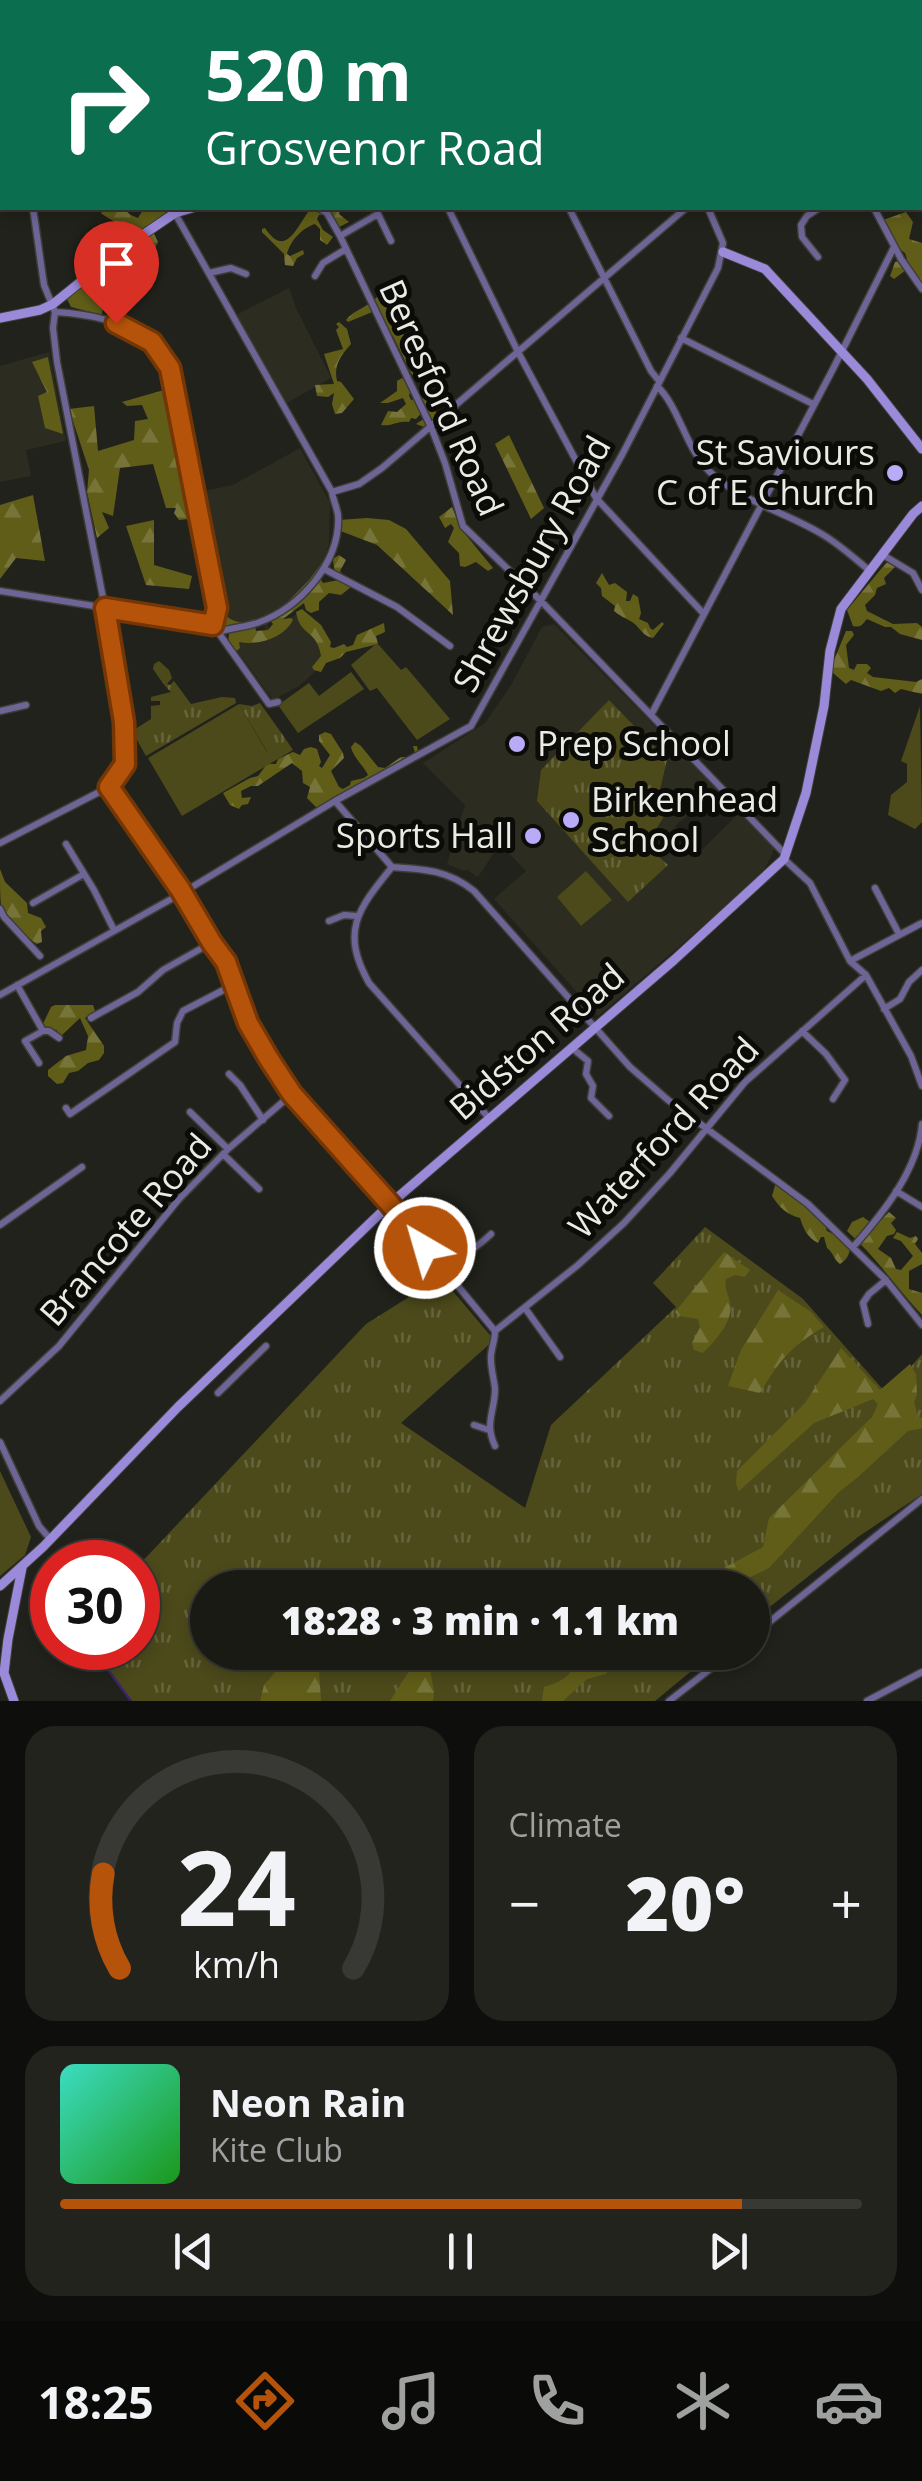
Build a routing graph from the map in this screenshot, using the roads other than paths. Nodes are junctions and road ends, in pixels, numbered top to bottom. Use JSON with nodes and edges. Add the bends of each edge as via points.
{"nodes":[{"id":1,"x":33,"y":210,"type":"edge"},
{"id":2,"x":174,"y":210,"type":"edge"},
{"id":3,"x":322,"y":210,"type":"edge"},
{"id":4,"x":449,"y":210,"type":"edge"},
{"id":5,"x":570,"y":210,"type":"edge"},
{"id":6,"x":684,"y":210,"type":"edge"},
{"id":7,"x":709,"y":210,"type":"edge"},
{"id":8,"x":815,"y":210,"type":"edge"},
{"id":9,"x":875,"y":210,"type":"edge"},
{"id":10,"x":340,"y":236,"type":"junction"},
{"id":11,"x":390,"y":241,"type":"dead end"},
{"id":12,"x":894,"y":247,"type":"junction"},
{"id":13,"x":346,"y":249,"type":"junction"},
{"id":14,"x":722,"y":252,"type":"junction"},
{"id":15,"x":818,"y":257,"type":"dead end"},
{"id":16,"x":209,"y":274,"type":"junction"},
{"id":17,"x":246,"y":274,"type":"dead end"},
{"id":18,"x":315,"y":276,"type":"dead end"},
{"id":19,"x":604,"y":278,"type":"junction"},
{"id":20,"x":922,"y":290,"type":"edge"},
{"id":21,"x":54,"y":308,"type":"junction"},
{"id":22,"x":0,"y":318,"type":"edge"},
{"id":23,"x":681,"y":338,"type":"junction"},
{"id":24,"x":518,"y":352,"type":"junction"},
{"id":25,"x":841,"y":352,"type":"junction"},
{"id":26,"x":658,"y":383,"type":"junction"},
{"id":27,"x":813,"y":404,"type":"junction"},
{"id":28,"x":431,"y":427,"type":"junction"},
{"id":29,"x":922,"y":449,"type":"edge"},
{"id":30,"x":332,"y":492,"type":"junction"},
{"id":31,"x":596,"y":498,"type":"junction"},
{"id":32,"x":761,"y":504,"type":"junction"},
{"id":33,"x":922,"y":506,"type":"edge"},
{"id":34,"x":884,"y":555,"type":"junction"},
{"id":35,"x":324,"y":569,"type":"junction"},
{"id":36,"x":870,"y":571,"type":"junction"},
{"id":37,"x":0,"y":590,"type":"edge"},
{"id":38,"x":922,"y":590,"type":"edge"},
{"id":39,"x":541,"y":600,"type":"junction"},
{"id":40,"x":105,"y":608,"type":"junction"},
{"id":41,"x":704,"y":614,"type":"junction"},
{"id":42,"x":216,"y":629,"type":"junction"},
{"id":43,"x":450,"y":646,"type":"dead end"},
{"id":44,"x":278,"y":702,"type":"dead end"},
{"id":45,"x":26,"y":705,"type":"dead end"},
{"id":46,"x":0,"y":711,"type":"edge"},
{"id":47,"x":651,"y":714,"type":"junction"},
{"id":48,"x":109,"y":787,"type":"junction"},
{"id":49,"x":335,"y":802,"type":"junction"},
{"id":50,"x":0,"y":843,"type":"edge"},
{"id":51,"x":66,"y":844,"type":"dead end"},
{"id":52,"x":784,"y":856,"type":"junction"},
{"id":53,"x":392,"y":867,"type":"junction"},
{"id":54,"x":84,"y":874,"type":"junction"},
{"id":55,"x":875,"y":888,"type":"dead end"},
{"id":56,"x":182,"y":893,"type":"junction"},
{"id":57,"x":33,"y":902,"type":"dead end"},
{"id":58,"x":344,"y":905,"type":"dead end"},
{"id":59,"x":1,"y":915,"type":"edge"},
{"id":60,"x":344,"y":915,"type":"junction"},
{"id":61,"x":357,"y":916,"type":"junction"},
{"id":62,"x":329,"y":920,"type":"dead end"},
{"id":63,"x":922,"y":923,"type":"edge"},
{"id":64,"x":114,"y":930,"type":"junction"},
{"id":65,"x":899,"y":934,"type":"junction"},
{"id":66,"x":212,"y":943,"type":"junction"},
{"id":67,"x":40,"y":956,"type":"dead end"},
{"id":68,"x":850,"y":960,"type":"junction"},
{"id":69,"x":922,"y":970,"type":"edge"},
{"id":70,"x":866,"y":975,"type":"junction"},
{"id":71,"x":236,"y":984,"type":"junction"},
{"id":72,"x":17,"y":985,"type":"junction"},
{"id":73,"x":0,"y":994,"type":"edge"},
{"id":74,"x":884,"y":1009,"type":"junction"},
{"id":75,"x":91,"y":1018,"type":"dead end"},
{"id":76,"x":595,"y":1028,"type":"junction"},
{"id":77,"x":43,"y":1030,"type":"junction"},
{"id":78,"x":802,"y":1031,"type":"junction"},
{"id":79,"x":59,"y":1038,"type":"dead end"},
{"id":80,"x":572,"y":1048,"type":"junction"},
{"id":81,"x":922,"y":1053,"type":"edge"},
{"id":82,"x":912,"y":1056,"type":"junction"},
{"id":83,"x":39,"y":1062,"type":"dead end"},
{"id":84,"x":229,"y":1074,"type":"dead end"},
{"id":85,"x":922,"y":1086,"type":"edge"},
{"id":86,"x":292,"y":1094,"type":"junction"},
{"id":87,"x":833,"y":1099,"type":"dead end"},
{"id":88,"x":66,"y":1108,"type":"dead end"},
{"id":89,"x":190,"y":1112,"type":"dead end"},
{"id":90,"x":609,"y":1116,"type":"dead end"},
{"id":91,"x":262,"y":1120,"type":"junction"},
{"id":92,"x":490,"y":1120,"type":"junction"},
{"id":93,"x":922,"y":1124,"type":"edge"},
{"id":94,"x":706,"y":1129,"type":"junction"},
{"id":95,"x":922,"y":1136,"type":"edge"},
{"id":96,"x":226,"y":1152,"type":"junction"},
{"id":97,"x":82,"y":1167,"type":"dead end"},
{"id":98,"x":259,"y":1188,"type":"dead end"},
{"id":99,"x":896,"y":1190,"type":"junction"},
{"id":100,"x":390,"y":1204,"type":"junction"},
{"id":101,"x":922,"y":1207,"type":"edge"},
{"id":102,"x":1,"y":1223,"type":"edge"},
{"id":103,"x":491,"y":1234,"type":"dead end"},
{"id":104,"x":854,"y":1246,"type":"junction"},
{"id":105,"x":433,"y":1258,"type":"junction"},
{"id":106,"x":886,"y":1280,"type":"junction"},
{"id":107,"x":854,"y":1300,"type":"dead end"},
{"id":108,"x":864,"y":1302,"type":"junction"},
{"id":109,"x":525,"y":1308,"type":"junction"},
{"id":110,"x":868,"y":1324,"type":"dead end"},
{"id":111,"x":922,"y":1325,"type":"edge"},
{"id":112,"x":495,"y":1331,"type":"junction"},
{"id":113,"x":266,"y":1346,"type":"dead end"},
{"id":114,"x":560,"y":1357,"type":"dead end"},
{"id":115,"x":230,"y":1358,"type":"junction"},
{"id":116,"x":241,"y":1370,"type":"junction"},
{"id":117,"x":218,"y":1393,"type":"dead end"},
{"id":118,"x":0,"y":1402,"type":"edge"},
{"id":119,"x":474,"y":1425,"type":"dead end"},
{"id":120,"x":489,"y":1430,"type":"junction"},
{"id":121,"x":0,"y":1442,"type":"edge"},
{"id":122,"x":495,"y":1446,"type":"dead end"},
{"id":123,"x":922,"y":1499,"type":"edge"},
{"id":124,"x":51,"y":1540,"type":"joint"},
{"id":125,"x":30,"y":1560,"type":"edge"},
{"id":126,"x":22,"y":1568,"type":"junction"},
{"id":127,"x":0,"y":1586,"type":"edge"},
{"id":128,"x":770,"y":1621,"type":"edge"},
{"id":129,"x":709,"y":1670,"type":"edge"},
{"id":130,"x":922,"y":1672,"type":"edge"},
{"id":131,"x":14,"y":1701,"type":"edge"},
{"id":132,"x":669,"y":1701,"type":"edge"},
{"id":133,"x":867,"y":1701,"type":"edge"}],
"edges":[{"from":1,"to":21,"type":"street","via":[[44,286]]},
{"from":2,"to":16,"type":"street"},
{"from":2,"to":21,"type":"main road"},
{"from":3,"to":10,"type":"street","name":"Beresford Road"},
{"from":4,"to":24,"type":"street"},
{"from":5,"to":19,"type":"street"},
{"from":6,"to":19,"type":"street"},
{"from":7,"to":14,"type":"street"},
{"from":8,"to":15,"type":"street","via":[[801,225]]},
{"from":9,"to":12,"type":"street"},
{"from":10,"to":11,"type":"street","via":[[378,214]]},
{"from":10,"to":13,"type":"street","name":"Beresford Road"},
{"from":12,"to":20,"type":"street"},
{"from":12,"to":25,"type":"street"},
{"from":13,"to":18,"type":"street"},
{"from":13,"to":28,"type":"street","name":"Beresford Road"},
{"from":14,"to":23,"type":"street","name":"Shrewsbury Road"},
{"from":14,"to":25,"type":"main road","via":[[765,269]]},
{"from":16,"to":17,"type":"street","via":[[231,268]]},
{"from":16,"to":30,"type":"street"},
{"from":19,"to":24,"type":"street"},
{"from":19,"to":26,"type":"street"},
{"from":21,"to":22,"type":"main road"},
{"from":21,"to":40,"type":"street","via":[[57,362]]},
{"from":21,"to":42,"type":"street","via":[[116,323],[152,342],[170,368]]},
{"from":23,"to":26,"type":"street","name":"Shrewsbury Road"},
{"from":23,"to":27,"type":"street"},
{"from":24,"to":28,"type":"street"},
{"from":24,"to":31,"type":"street"},
{"from":25,"to":27,"type":"street"},
{"from":25,"to":29,"type":"main road"},
{"from":26,"to":31,"type":"street","name":"Shrewsbury Road"},
{"from":26,"to":32,"type":"street","via":[[701,462],[725,485]]},
{"from":27,"to":32,"type":"street"},
{"from":28,"to":30,"type":"street","via":[[359,484]]},
{"from":28,"to":39,"type":"street","name":"Beresford Road","via":[[463,526]]},
{"from":30,"to":35,"type":"street","via":[[338,514]]},
{"from":31,"to":39,"type":"street","name":"Shrewsbury Road"},
{"from":31,"to":41,"type":"street"},
{"from":32,"to":36,"type":"street","via":[[818,531]]},
{"from":32,"to":41,"type":"street"},
{"from":33,"to":34,"type":"main road","name":"Bidston Road"},
{"from":34,"to":36,"type":"main road","name":"Bidston Road"},
{"from":34,"to":38,"type":"street","via":[[913,574]]},
{"from":35,"to":42,"type":"street","via":[[279,612]]},
{"from":35,"to":43,"type":"street","via":[[398,607]]},
{"from":36,"to":52,"type":"main road","name":"Bidston Road","via":[[836,624],[806,793]]},
{"from":37,"to":40,"type":"street"},
{"from":39,"to":47,"type":"street","name":"Beresford Road"},
{"from":39,"to":49,"type":"street","name":"Shrewsbury Road","via":[[471,726]]},
{"from":40,"to":42,"type":"street"},
{"from":40,"to":48,"type":"street","via":[[125,764]]},
{"from":41,"to":47,"type":"street"},
{"from":42,"to":44,"type":"street","via":[[269,704]]},
{"from":45,"to":46,"type":"street"},
{"from":47,"to":52,"type":"street","name":"Beresford Road"},
{"from":48,"to":50,"type":"street"},
{"from":48,"to":56,"type":"street"},
{"from":49,"to":53,"type":"street"},
{"from":49,"to":56,"type":"street","name":"Shrewsbury Road"},
{"from":51,"to":54,"type":"street"},
{"from":52,"to":68,"type":"street","name":"Beresford Road","via":[[810,882]]},
{"from":52,"to":76,"type":"main road","name":"Bidston Road"},
{"from":53,"to":61,"type":"street"},
{"from":53,"to":76,"type":"street","via":[[438,870],[464,882]]},
{"from":54,"to":57,"type":"street"},
{"from":54,"to":64,"type":"street"},
{"from":55,"to":65,"type":"street"},
{"from":56,"to":64,"type":"street","name":"Shrewsbury Road"},
{"from":56,"to":66,"type":"street"},
{"from":58,"to":60,"type":"street"},
{"from":59,"to":67,"type":"street"},
{"from":60,"to":61,"type":"street"},
{"from":60,"to":62,"type":"street"},
{"from":61,"to":92,"type":"street","via":[[357,962],[369,983]]},
{"from":63,"to":65,"type":"street"},
{"from":64,"to":72,"type":"street","name":"Shrewsbury Road"},
{"from":65,"to":68,"type":"street"},
{"from":66,"to":71,"type":"street"},
{"from":66,"to":75,"type":"street"},
{"from":68,"to":70,"type":"street","name":"Beresford Road"},
{"from":69,"to":74,"type":"street"},
{"from":70,"to":74,"type":"street","name":"Beresford Road"},
{"from":70,"to":78,"type":"street","name":"Waterford Road"},
{"from":71,"to":86,"type":"street","via":[[248,1023]]},
{"from":71,"to":88,"type":"street","via":[[183,1011],[175,1042],[70,1114]]},
{"from":72,"to":73,"type":"street","name":"Shrewsbury Road"},
{"from":72,"to":77,"type":"street"},
{"from":74,"to":82,"type":"street","name":"Beresford Road"},
{"from":76,"to":80,"type":"main road","name":"Bidston Road"},
{"from":76,"to":94,"type":"street"},
{"from":77,"to":79,"type":"street"},
{"from":77,"to":83,"type":"street","via":[[25,1041]]},
{"from":78,"to":87,"type":"street","via":[[845,1080]]},
{"from":78,"to":94,"type":"street","name":"Waterford Road","via":[[745,1082]]},
{"from":80,"to":90,"type":"street","via":[[588,1061],[592,1098]]},
{"from":80,"to":92,"type":"main road","name":"Bidston Road"},
{"from":81,"to":82,"type":"street"},
{"from":82,"to":85,"type":"street","name":"Beresford Road"},
{"from":84,"to":91,"type":"street"},
{"from":86,"to":91,"type":"street","name":"Brancote Road"},
{"from":86,"to":100,"type":"street"},
{"from":89,"to":96,"type":"street"},
{"from":91,"to":96,"type":"street","name":"Brancote Road"},
{"from":92,"to":100,"type":"main road","name":"Bidston Road"},
{"from":93,"to":95,"type":"street"},
{"from":94,"to":104,"type":"street"},
{"from":94,"to":109,"type":"street","name":"Waterford Road","via":[[624,1223]]},
{"from":95,"to":99,"type":"street"},
{"from":96,"to":98,"type":"street"},
{"from":96,"to":118,"type":"street","name":"Brancote Road","via":[[59,1346]]},
{"from":97,"to":102,"type":"street"},
{"from":99,"to":101,"type":"street"},
{"from":99,"to":104,"type":"street"},
{"from":100,"to":105,"type":"street"},
{"from":100,"to":115,"type":"main road","name":"Bidston Road"},
{"from":103,"to":105,"type":"street","via":[[456,1261],[443,1249]]},
{"from":104,"to":106,"type":"street"},
{"from":105,"to":112,"type":"street"},
{"from":106,"to":108,"type":"street"},
{"from":106,"to":111,"type":"street"},
{"from":107,"to":108,"type":"street"},
{"from":108,"to":110,"type":"street"},
{"from":109,"to":112,"type":"street","name":"Waterford Road"},
{"from":109,"to":114,"type":"street"},
{"from":112,"to":120,"type":"street"},
{"from":113,"to":116,"type":"street"},
{"from":115,"to":116,"type":"street"},
{"from":115,"to":124,"type":"main road","name":"Bidston Road"},
{"from":116,"to":117,"type":"street"},
{"from":119,"to":120,"type":"street"},
{"from":120,"to":122,"type":"street"},
{"from":121,"to":124,"type":"street"},
{"from":123,"to":128,"type":"street"},
{"from":125,"to":126,"type":"main road","name":"Bidston Road"},
{"from":126,"to":127,"type":"main road","name":"Bidston Road"},
{"from":126,"to":131,"type":"main road","via":[[4,1673]]},
{"from":129,"to":132,"type":"street"},
{"from":130,"to":133,"type":"street"}]}
